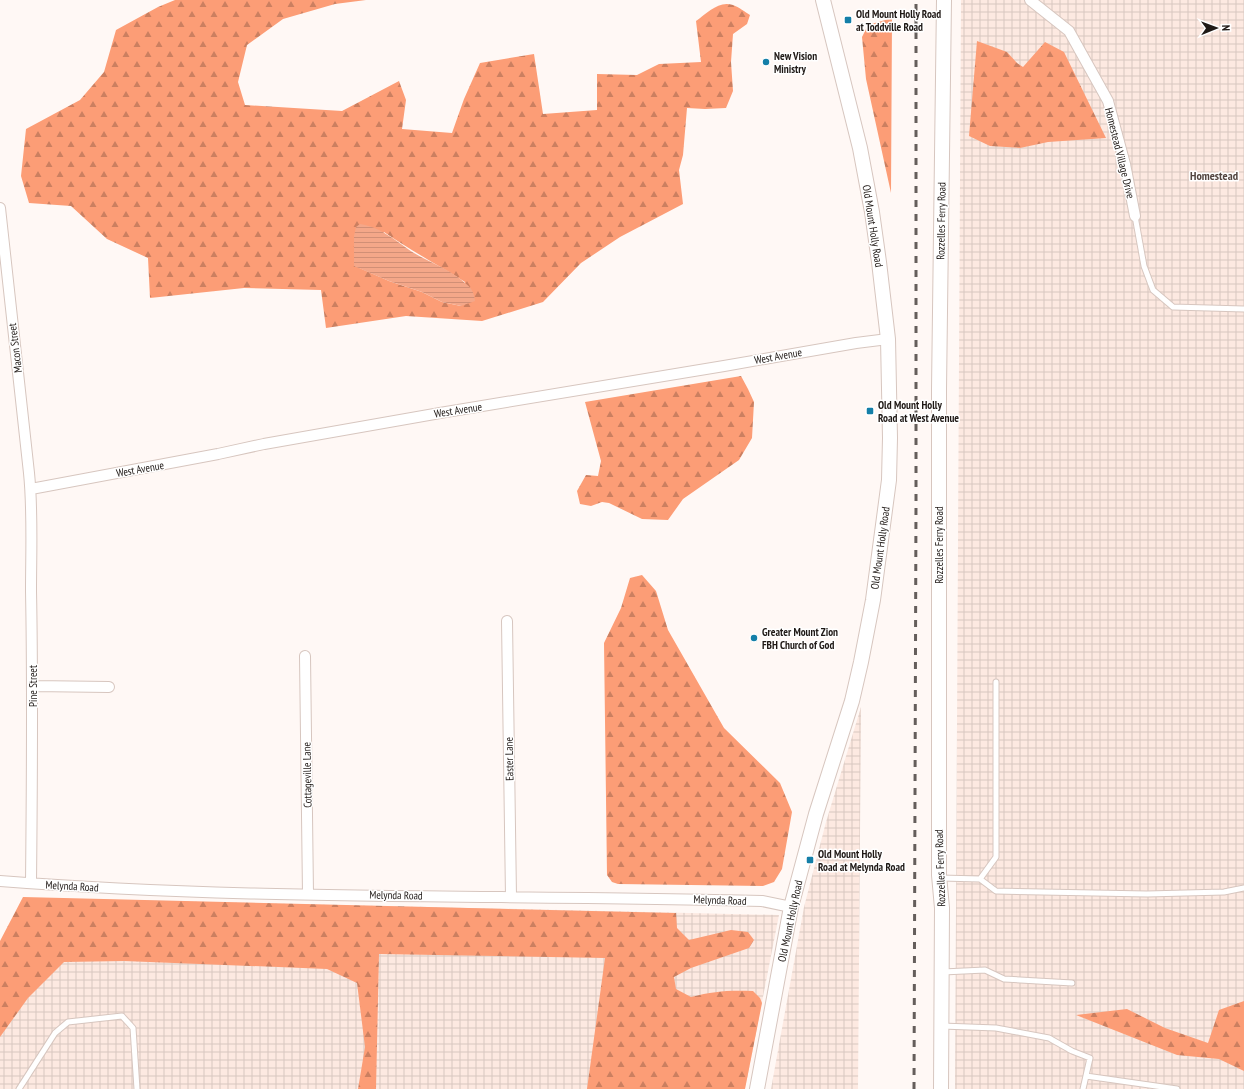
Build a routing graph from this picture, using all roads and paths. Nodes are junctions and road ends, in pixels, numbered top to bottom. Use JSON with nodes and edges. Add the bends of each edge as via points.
{"nodes":[{"id":1,"x":823,"y":0,"type":"edge"},
{"id":2,"x":944,"y":0,"type":"edge"},
{"id":3,"x":1030,"y":0,"type":"edge"},
{"id":4,"x":0,"y":208,"type":"edge"},
{"id":5,"x":1135,"y":216,"type":"joint"},
{"id":6,"x":1244,"y":309,"type":"edge"},
{"id":7,"x":888,"y":339,"type":"junction"},
{"id":8,"x":31,"y":489,"type":"junction"},
{"id":9,"x":507,"y":620,"type":"dead end"},
{"id":10,"x":305,"y":656,"type":"dead end"},
{"id":11,"x":996,"y":682,"type":"dead end"},
{"id":12,"x":33,"y":686,"type":"junction"},
{"id":13,"x":109,"y":687,"type":"dead end"},
{"id":14,"x":939,"y":878,"type":"junction"},
{"id":15,"x":980,"y":880,"type":"junction"},
{"id":16,"x":0,"y":881,"type":"edge"},
{"id":17,"x":31,"y":883,"type":"junction"},
{"id":18,"x":1244,"y":888,"type":"edge"},
{"id":19,"x":308,"y":894,"type":"junction"},
{"id":20,"x":511,"y":896,"type":"junction"},
{"id":21,"x":791,"y":907,"type":"junction"},
{"id":22,"x":942,"y":972,"type":"junction"},
{"id":23,"x":1072,"y":983,"type":"dead end"},
{"id":24,"x":941,"y":1026,"type":"junction"},
{"id":25,"x":1086,"y":1076,"type":"junction"},
{"id":26,"x":19,"y":1089,"type":"edge"},
{"id":27,"x":137,"y":1089,"type":"edge"},
{"id":28,"x":757,"y":1089,"type":"edge"},
{"id":29,"x":941,"y":1089,"type":"edge"},
{"id":30,"x":1083,"y":1089,"type":"edge"},
{"id":31,"x":1177,"y":1089,"type":"edge"}],
"edges":[{"from":1,"to":7,"type":"street","name":"Old Mount Holly Road","via":[[867,180]]},
{"from":2,"to":14,"type":"street","name":"Rozzelles Ferry Road","via":[[938,389]]},
{"from":3,"to":5,"type":"street","name":"Homestead Village Drive","via":[[1068,31],[1108,101],[1125,164]]},
{"from":4,"to":8,"type":"street","name":"Macon Street"},
{"from":5,"to":6,"type":"lane","via":[[1144,266],[1153,290],[1173,307]]},
{"from":7,"to":8,"type":"street","name":"West Avenue","via":[[440,413]]},
{"from":7,"to":21,"type":"street","name":"Old Mount Holly Road","via":[[889,480],[873,600],[852,701],[816,814]]},
{"from":8,"to":12,"type":"street","name":"Pine Street"},
{"from":9,"to":20,"type":"street","name":"Easter Lane"},
{"from":10,"to":19,"type":"street","name":"Cottageville Lane"},
{"from":11,"to":15,"type":"lane","via":[[996,857]]},
{"from":12,"to":13,"type":"street"},
{"from":12,"to":17,"type":"street","name":"Pine Street"},
{"from":14,"to":15,"type":"lane"},
{"from":14,"to":22,"type":"street","name":"Rozzelles Ferry Road","via":[[942,908]]},
{"from":15,"to":18,"type":"lane","via":[[996,891],[1147,894],[1224,892]]},
{"from":16,"to":17,"type":"street","name":"Melynda Road"},
{"from":17,"to":19,"type":"street","name":"Melynda Road"},
{"from":19,"to":20,"type":"street","name":"Melynda Road"},
{"from":20,"to":21,"type":"street","name":"Melynda Road","via":[[762,901]]},
{"from":21,"to":28,"type":"street","name":"Old Mount Holly Road"},
{"from":22,"to":23,"type":"lane","via":[[986,970],[1004,979]]},
{"from":22,"to":24,"type":"street","name":"Rozzelles Ferry Road"},
{"from":24,"to":25,"type":"lane","via":[[996,1028],[1049,1038],[1090,1058]]},
{"from":24,"to":29,"type":"street","name":"Rozzelles Ferry Road"},
{"from":25,"to":30,"type":"lane"},
{"from":25,"to":31,"type":"lane"},
{"from":26,"to":27,"type":"lane","via":[[54,1033],[68,1022],[122,1016],[134,1028]]}]}
